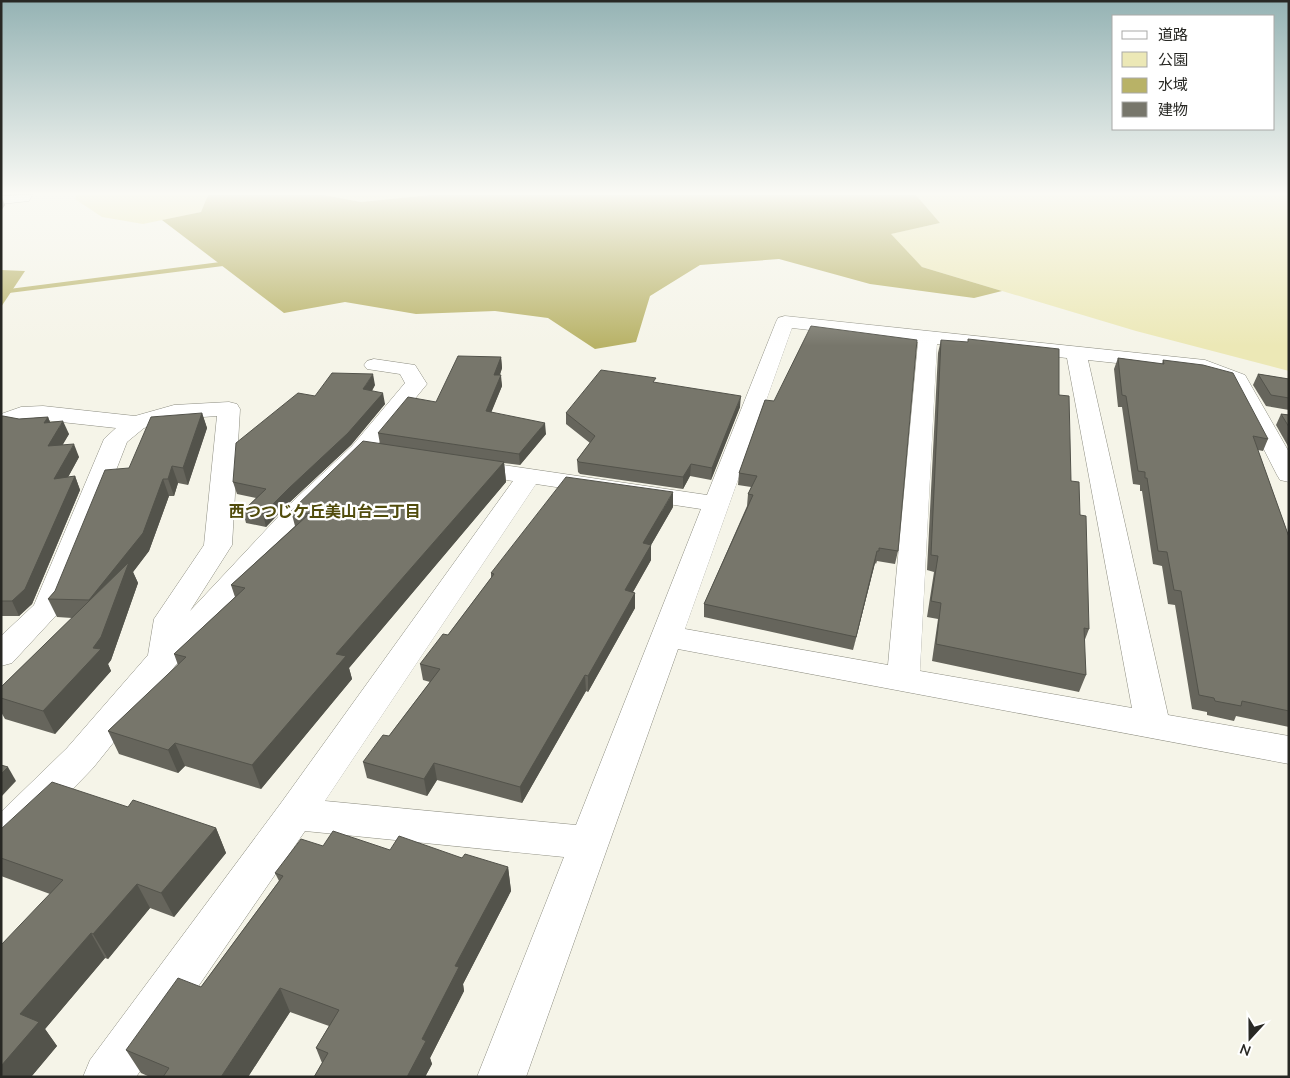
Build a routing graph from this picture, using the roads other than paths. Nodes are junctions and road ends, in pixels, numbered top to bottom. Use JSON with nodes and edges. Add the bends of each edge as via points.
{"nodes":[{"id":1,"x":928,"y":337,"type":"junction"},
{"id":2,"x":1076,"y":353,"type":"junction"},
{"id":3,"x":374,"y":365,"type":"dead end"},
{"id":4,"x":1257,"y":414,"type":"junction"},
{"id":5,"x":1281,"y":417,"type":"edge"},
{"id":6,"x":1,"y":423,"type":"edge"},
{"id":7,"x":136,"y":423,"type":"junction"},
{"id":8,"x":360,"y":451,"type":"junction"},
{"id":9,"x":388,"y":455,"type":"edge"},
{"id":10,"x":445,"y":463,"type":"edge"},
{"id":11,"x":1289,"y":475,"type":"edge"},
{"id":12,"x":529,"y":476,"type":"junction"},
{"id":13,"x":717,"y":504,"type":"junction"},
{"id":14,"x":667,"y":636,"type":"junction"},
{"id":15,"x":1,"y":655,"type":"edge"},
{"id":16,"x":164,"y":658,"type":"junction"},
{"id":17,"x":903,"y":679,"type":"junction"},
{"id":18,"x":1153,"y":725,"type":"junction"},
{"id":19,"x":1289,"y":750,"type":"edge"},
{"id":20,"x":295,"y":814,"type":"junction"},
{"id":21,"x":1,"y":837,"type":"edge"},
{"id":22,"x":589,"y":843,"type":"junction"},
{"id":23,"x":107,"y":1077,"type":"edge"},
{"id":24,"x":501,"y":1077,"type":"edge"}],
"edges":[{"from":1,"to":2,"type":"street"},
{"from":1,"to":13,"type":"street","via":[[785,322]]},
{"from":1,"to":17,"type":"street"},
{"from":2,"to":4,"type":"street","via":[[1206,366],[1238,379]]},
{"from":2,"to":18,"type":"street"},
{"from":3,"to":8,"type":"street","via":[[408,369],[416,384]]},
{"from":4,"to":5,"type":"street"},
{"from":4,"to":11,"type":"street"},
{"from":6,"to":7,"type":"street","via":[[21,414],[42,413]]},
{"from":7,"to":15,"type":"street","via":[[116,439],[47,609]]},
{"from":7,"to":16,"type":"street","via":[[174,412],[229,408],[218,545],[169,619]]},
{"from":8,"to":9,"type":"street"},
{"from":8,"to":16,"type":"street","via":[[301,508]]},
{"from":10,"to":12,"type":"street"},
{"from":12,"to":13,"type":"street"},
{"from":12,"to":20,"type":"street"},
{"from":13,"to":14,"type":"street"},
{"from":14,"to":17,"type":"street"},
{"from":14,"to":22,"type":"street"},
{"from":16,"to":21,"type":"street","via":[[80,758]]},
{"from":17,"to":18,"type":"street"},
{"from":18,"to":19,"type":"street"},
{"from":20,"to":22,"type":"street"},
{"from":20,"to":23,"type":"street"},
{"from":22,"to":24,"type":"street"}]}
